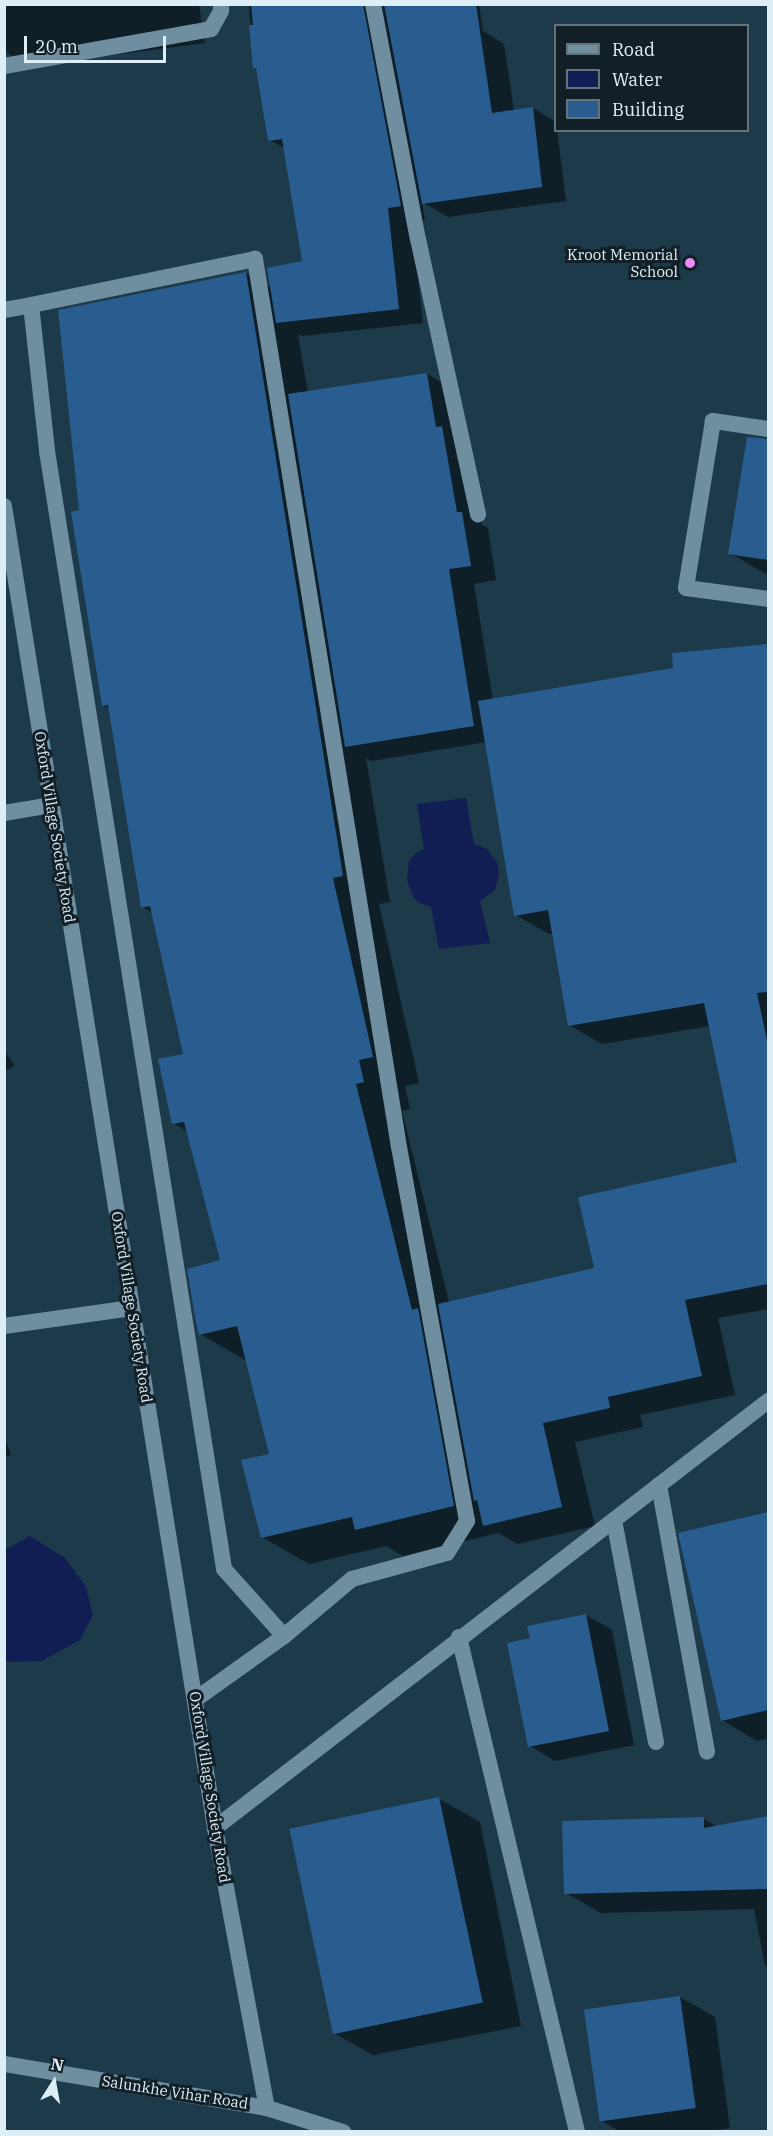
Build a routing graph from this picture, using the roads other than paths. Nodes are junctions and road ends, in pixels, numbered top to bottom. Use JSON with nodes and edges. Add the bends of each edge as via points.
{"nodes":[{"id":1,"x":221,"y":4,"type":"edge"},
{"id":2,"x":373,"y":4,"type":"edge"},
{"id":3,"x":4,"y":66,"type":"edge"},
{"id":4,"x":31,"y":304,"type":"junction"},
{"id":5,"x":4,"y":310,"type":"edge"},
{"id":6,"x":768,"y":429,"type":"edge"},
{"id":7,"x":4,"y":506,"type":"edge"},
{"id":8,"x":478,"y":515,"type":"dead end"},
{"id":9,"x":768,"y":599,"type":"edge"},
{"id":10,"x":52,"y":805,"type":"junction"},
{"id":11,"x":4,"y":813,"type":"edge"},
{"id":12,"x":132,"y":1308,"type":"junction"},
{"id":13,"x":4,"y":1326,"type":"edge"},
{"id":14,"x":768,"y":1401,"type":"edge"},
{"id":15,"x":659,"y":1485,"type":"junction"},
{"id":16,"x":614,"y":1520,"type":"junction"},
{"id":17,"x":284,"y":1636,"type":"junction"},
{"id":18,"x":459,"y":1637,"type":"junction"},
{"id":19,"x":196,"y":1699,"type":"junction"},
{"id":20,"x":656,"y":1742,"type":"dead end"},
{"id":21,"x":707,"y":1752,"type":"dead end"},
{"id":22,"x":215,"y":1828,"type":"junction"},
{"id":23,"x":4,"y":2064,"type":"edge"},
{"id":24,"x":267,"y":2108,"type":"junction"},
{"id":25,"x":343,"y":2132,"type":"edge"},
{"id":26,"x":577,"y":2132,"type":"edge"}],
"edges":[{"from":1,"to":3,"type":"street","via":[[211,29]]},
{"from":2,"to":8,"type":"street","via":[[418,239]]},
{"from":4,"to":5,"type":"street"},
{"from":4,"to":17,"type":"street","via":[[47,451],[224,1569]]},
{"from":4,"to":17,"type":"street","via":[[255,258],[399,1147],[467,1521],[447,1553],[352,1579]]},
{"from":6,"to":9,"type":"street","via":[[713,421],[686,588]]},
{"from":7,"to":10,"type":"street","name":"Oxford Village Society Road"},
{"from":10,"to":11,"type":"street"},
{"from":10,"to":12,"type":"street","name":"Oxford Village Society Road"},
{"from":12,"to":13,"type":"street"},
{"from":12,"to":19,"type":"street","name":"Oxford Village Society Road"},
{"from":14,"to":15,"type":"street"},
{"from":15,"to":16,"type":"street"},
{"from":15,"to":21,"type":"street"},
{"from":16,"to":18,"type":"street"},
{"from":16,"to":20,"type":"street"},
{"from":17,"to":19,"type":"street"},
{"from":18,"to":22,"type":"street"},
{"from":18,"to":26,"type":"street"},
{"from":19,"to":22,"type":"street","name":"Oxford Village Society Road"},
{"from":22,"to":24,"type":"street","name":"Oxford Village Society Road"},
{"from":23,"to":24,"type":"street","name":"Salunkhe Vihar Road"},
{"from":24,"to":25,"type":"street","name":"Salunkhe Vihar Road"}]}
